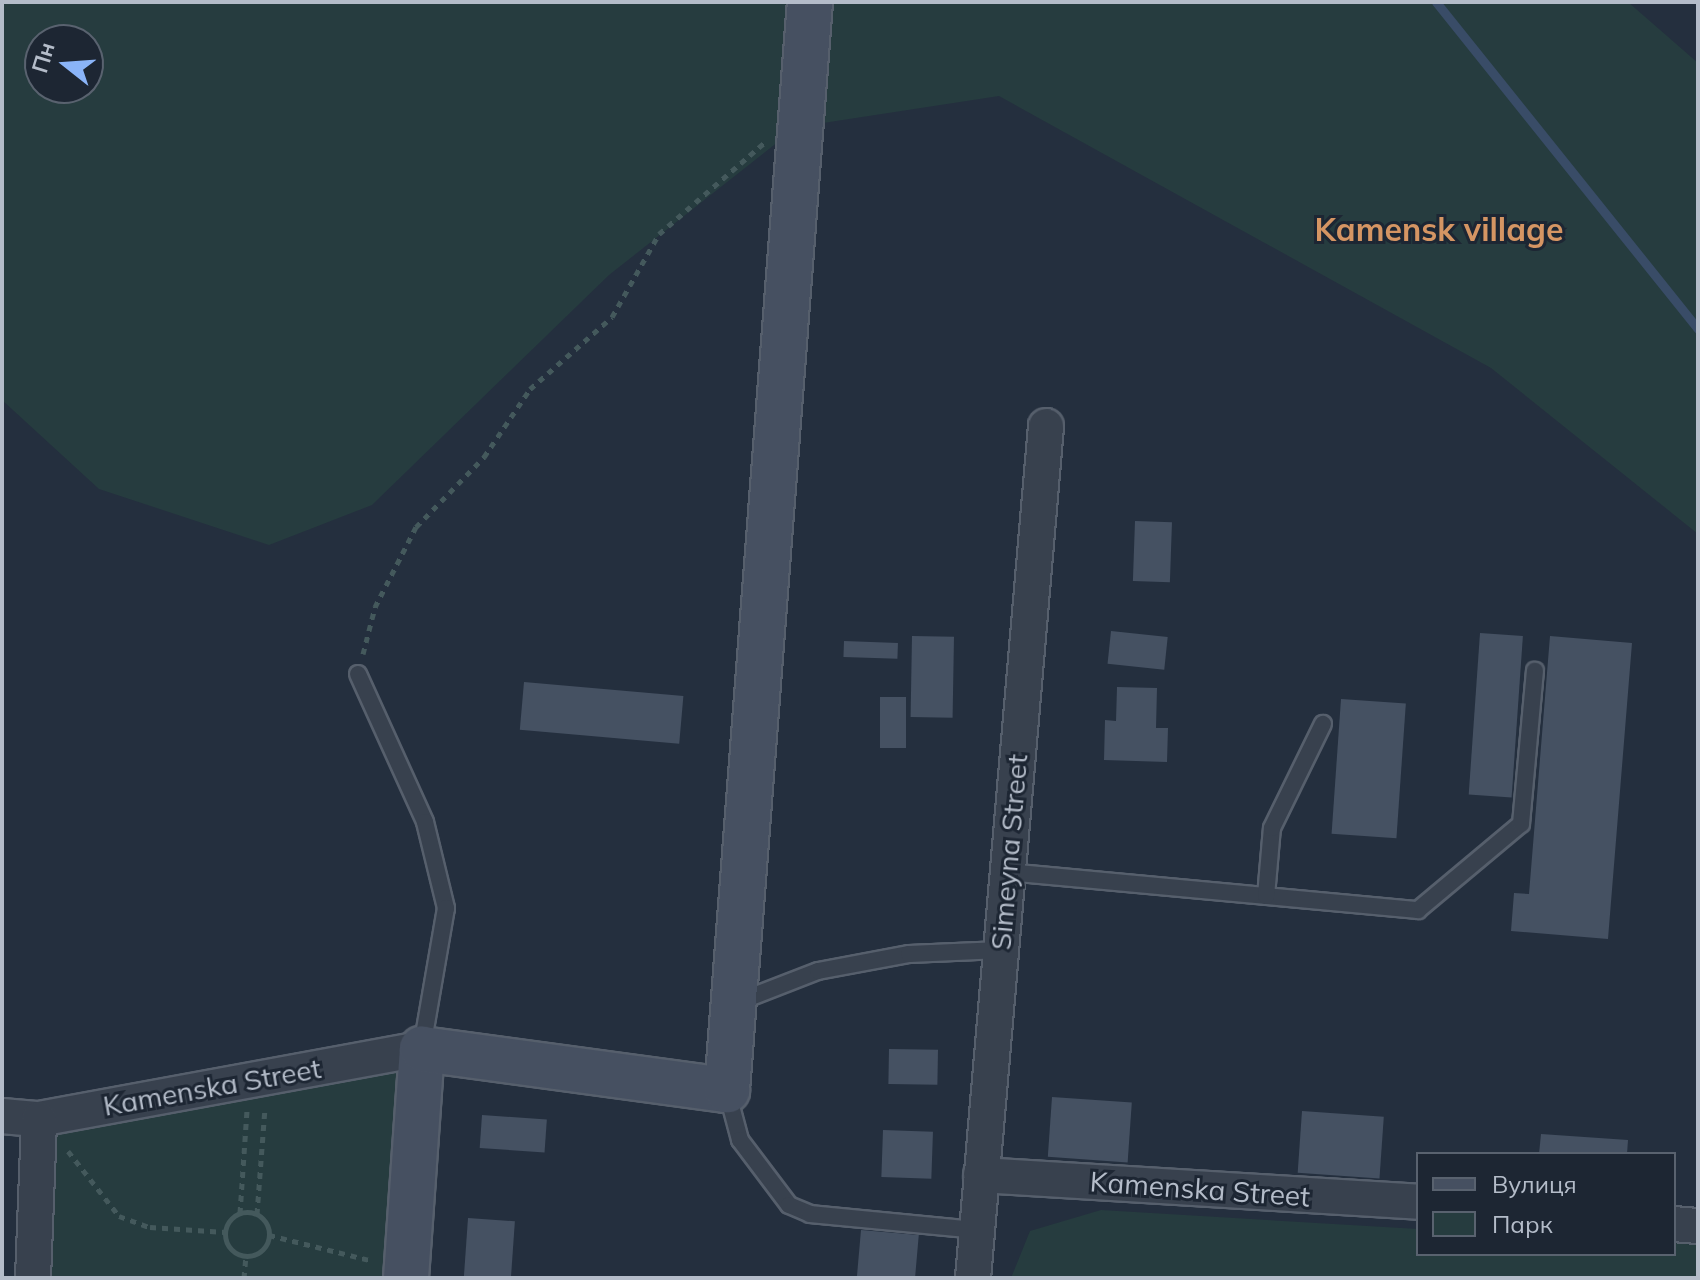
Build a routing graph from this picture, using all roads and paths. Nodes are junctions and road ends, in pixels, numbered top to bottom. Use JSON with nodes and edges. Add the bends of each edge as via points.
{"nodes":[{"id":1,"x":810,"y":2,"type":"edge"},
{"id":2,"x":798,"y":117,"type":"junction"},
{"id":3,"x":1046,"y":426,"type":"dead end"},
{"id":4,"x":1535,"y":671,"type":"dead end"},
{"id":5,"x":358,"y":674,"type":"joint"},
{"id":6,"x":1323,"y":724,"type":"dead end"},
{"id":7,"x":1007,"y":872,"type":"junction"},
{"id":8,"x":1266,"y":896,"type":"junction"},
{"id":9,"x":1001,"y":950,"type":"junction"},
{"id":10,"x":733,"y":1004,"type":"junction"},
{"id":11,"x":422,"y":1049,"type":"junction"},
{"id":12,"x":258,"y":1079,"type":"junction"},
{"id":13,"x":727,"y":1090,"type":"junction"},
{"id":14,"x":2,"y":1116,"type":"edge"},
{"id":15,"x":39,"y":1119,"type":"junction"},
{"id":16,"x":981,"y":1175,"type":"junction"},
{"id":17,"x":1416,"y":1202,"type":"edge"},
{"id":18,"x":240,"y":1213,"type":"junction"},
{"id":19,"x":257,"y":1214,"type":"junction"},
{"id":20,"x":1676,"y":1224,"type":"edge"},
{"id":21,"x":1698,"y":1226,"type":"edge"},
{"id":22,"x":977,"y":1230,"type":"junction"},
{"id":23,"x":225,"y":1232,"type":"junction"},
{"id":24,"x":269,"y":1235,"type":"junction"},
{"id":25,"x":246,"y":1256,"type":"junction"},
{"id":26,"x":406,"y":1275,"type":"edge"},
{"id":27,"x":33,"y":1278,"type":"edge"},
{"id":28,"x":244,"y":1278,"type":"edge"},
{"id":29,"x":973,"y":1278,"type":"edge"}],
"edges":[{"from":1,"to":2,"type":"street"},
{"from":2,"to":5,"type":"path","via":[[659,234],[612,317],[530,389],[484,457],[416,527],[375,607]]},
{"from":2,"to":10,"type":"street"},
{"from":3,"to":7,"type":"street","name":"Simeyna Street"},
{"from":4,"to":8,"type":"lane","via":[[1521,824],[1464,872],[1418,910]]},
{"from":5,"to":11,"type":"lane","via":[[425,822],[446,908]]},
{"from":6,"to":8,"type":"lane","via":[[1272,828]]},
{"from":7,"to":8,"type":"lane"},
{"from":7,"to":9,"type":"street","name":"Simeyna Street"},
{"from":9,"to":10,"type":"lane","via":[[909,954],[818,971]]},
{"from":9,"to":16,"type":"street","name":"Simeyna Street"},
{"from":10,"to":13,"type":"street"},
{"from":11,"to":12,"type":"street","name":"Kamenska Street"},
{"from":11,"to":13,"type":"street","name":"Kamenska Street"},
{"from":11,"to":26,"type":"street"},
{"from":12,"to":15,"type":"street","name":"Kamenska Street"},
{"from":12,"to":18,"type":"path"},
{"from":12,"to":19,"type":"path"},
{"from":13,"to":22,"type":"lane","via":[[740,1140],[789,1205],[810,1214]]},
{"from":14,"to":15,"type":"street","name":"Kamenska Street"},
{"from":15,"to":23,"type":"path","via":[[119,1216],[150,1227]]},
{"from":15,"to":27,"type":"street"},
{"from":16,"to":17,"type":"street","name":"Kamenska Street"},
{"from":16,"to":22,"type":"street","name":"Simeyna Street"},
{"from":18,"to":19,"type":"path"},
{"from":18,"to":23,"type":"path"},
{"from":19,"to":24,"type":"path"},
{"from":20,"to":21,"type":"street"},
{"from":22,"to":29,"type":"street","name":"Simeyna Street"},
{"from":23,"to":25,"type":"path","via":[[230,1249]]},
{"from":24,"to":25,"type":"path","via":[[262,1251]]},
{"from":24,"to":26,"type":"path"},
{"from":25,"to":28,"type":"path"}]}
